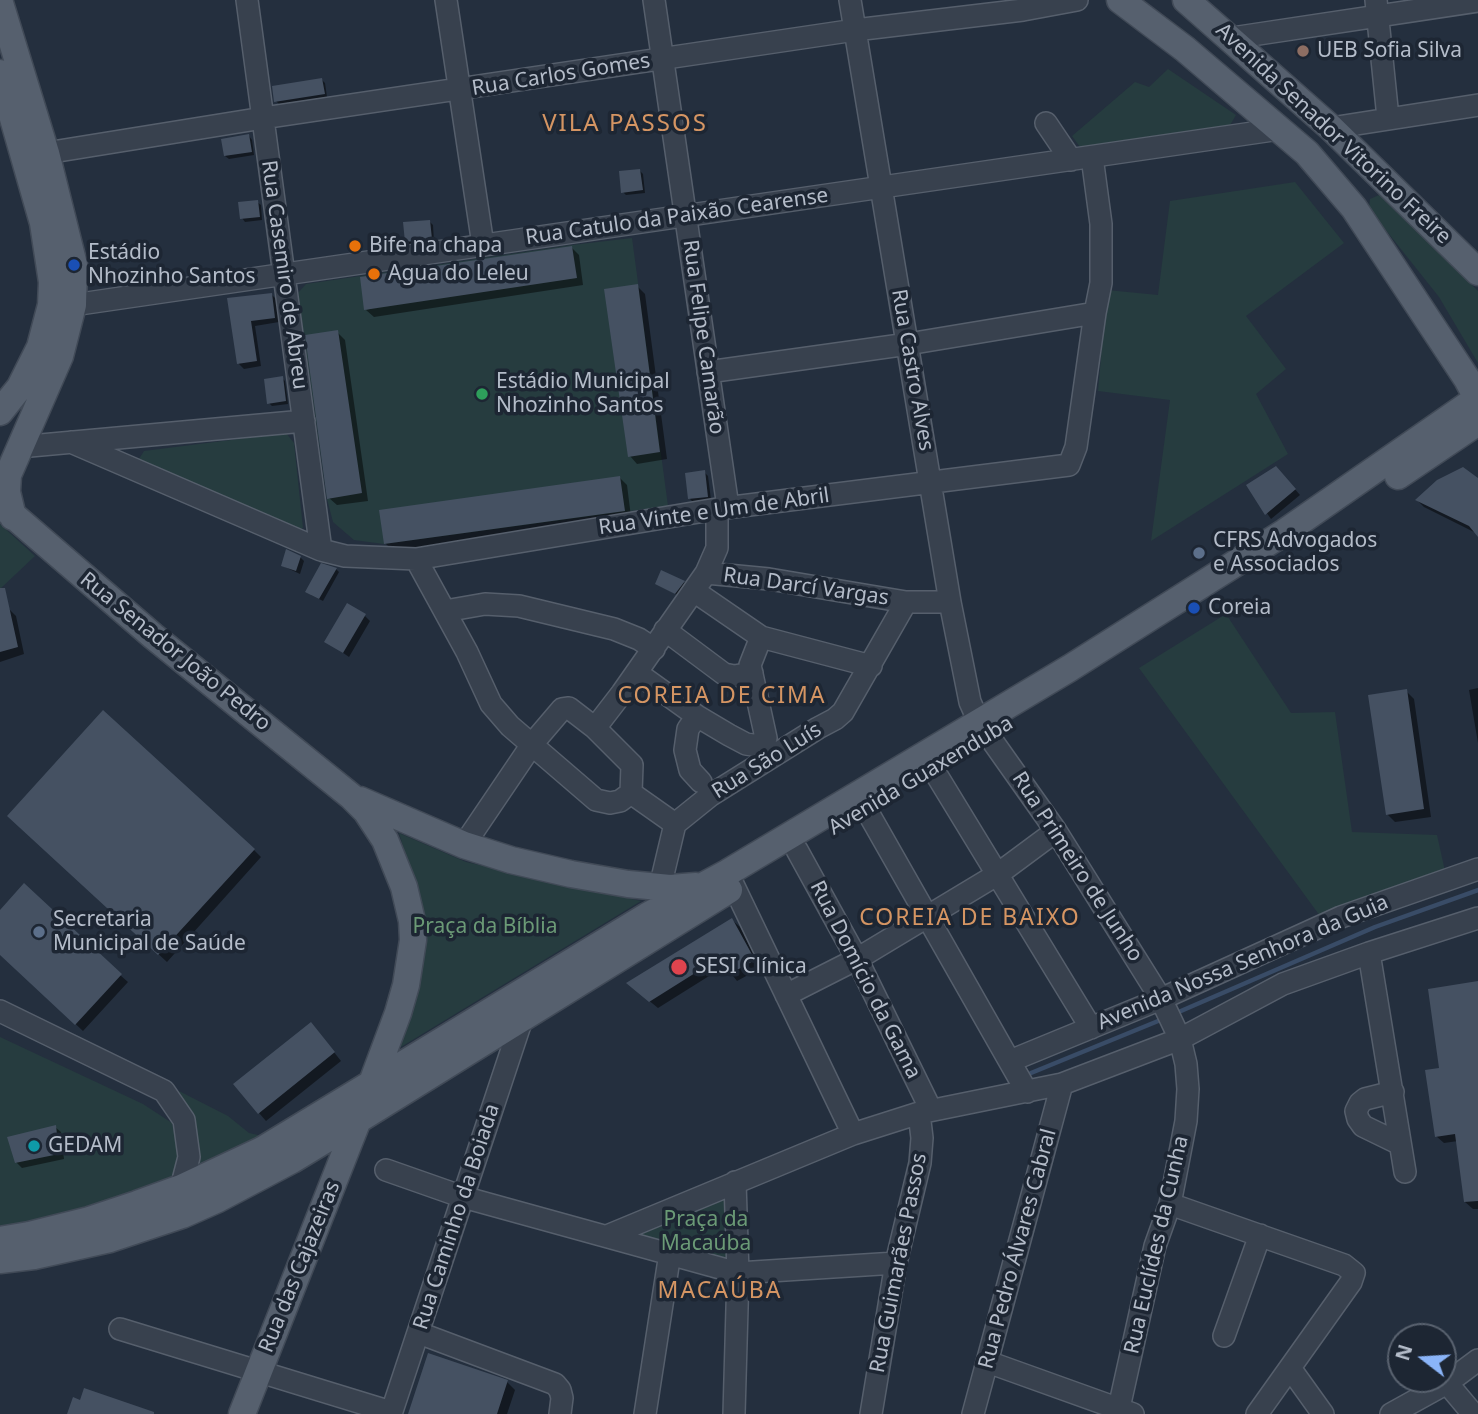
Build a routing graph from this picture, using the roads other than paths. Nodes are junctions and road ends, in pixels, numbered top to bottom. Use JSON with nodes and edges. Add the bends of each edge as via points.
{"nodes":[{"id":1,"x":247,"y":0,"type":"edge"},
{"id":2,"x":446,"y":0,"type":"edge"},
{"id":3,"x":653,"y":0,"type":"edge"},
{"id":4,"x":850,"y":0,"type":"edge"},
{"id":5,"x":1077,"y":0,"type":"edge"},
{"id":6,"x":1120,"y":0,"type":"edge"},
{"id":7,"x":1186,"y":0,"type":"edge"},
{"id":8,"x":1478,"y":1,"type":"edge"},
{"id":9,"x":0,"y":3,"type":"edge"},
{"id":10,"x":1376,"y":8,"type":"edge"},
{"id":11,"x":855,"y":30,"type":"junction"},
{"id":12,"x":1232,"y":38,"type":"junction"},
{"id":13,"x":662,"y":59,"type":"junction"},
{"id":14,"x":0,"y":72,"type":"edge"},
{"id":15,"x":460,"y":90,"type":"junction"},
{"id":16,"x":1303,"y":102,"type":"junction"},
{"id":17,"x":1478,"y":105,"type":"edge"},
{"id":18,"x":263,"y":118,"type":"junction"},
{"id":19,"x":1388,"y":118,"type":"junction"},
{"id":20,"x":1046,"y":122,"type":"dead end"},
{"id":21,"x":1331,"y":128,"type":"junction"},
{"id":22,"x":1280,"y":129,"type":"junction"},
{"id":23,"x":46,"y":153,"type":"junction"},
{"id":24,"x":1092,"y":158,"type":"junction"},
{"id":25,"x":1071,"y":160,"type":"junction"},
{"id":26,"x":1387,"y":182,"type":"junction"},
{"id":27,"x":880,"y":188,"type":"junction"},
{"id":28,"x":1354,"y":208,"type":"junction"},
{"id":29,"x":685,"y":216,"type":"junction"},
{"id":30,"x":483,"y":245,"type":"junction"},
{"id":31,"x":1478,"y":272,"type":"edge"},
{"id":32,"x":284,"y":274,"type":"junction"},
{"id":33,"x":73,"y":305,"type":"junction"},
{"id":34,"x":1095,"y":313,"type":"junction"},
{"id":35,"x":908,"y":344,"type":"junction"},
{"id":36,"x":708,"y":372,"type":"junction"},
{"id":37,"x":1478,"y":399,"type":"edge"},
{"id":38,"x":0,"y":412,"type":"edge"},
{"id":39,"x":304,"y":421,"type":"junction"},
{"id":40,"x":1473,"y":430,"type":"edge"},
{"id":41,"x":71,"y":442,"type":"junction"},
{"id":42,"x":19,"y":447,"type":"junction"},
{"id":43,"x":931,"y":482,"type":"junction"},
{"id":44,"x":722,"y":508,"type":"junction"},
{"id":45,"x":4,"y":510,"type":"edge"},
{"id":46,"x":321,"y":550,"type":"junction"},
{"id":47,"x":416,"y":559,"type":"junction"},
{"id":48,"x":700,"y":582,"type":"junction"},
{"id":49,"x":906,"y":602,"type":"junction"},
{"id":50,"x":950,"y":602,"type":"junction"},
{"id":51,"x":445,"y":611,"type":"junction"},
{"id":52,"x":761,"y":637,"type":"junction"},
{"id":53,"x":659,"y":639,"type":"junction"},
{"id":54,"x":871,"y":666,"type":"junction"},
{"id":55,"x":636,"y":673,"type":"junction"},
{"id":56,"x":751,"y":673,"type":"junction"},
{"id":57,"x":697,"y":716,"type":"junction"},
{"id":58,"x":595,"y":728,"type":"junction"},
{"id":59,"x":984,"y":729,"type":"junction"},
{"id":60,"x":533,"y":743,"type":"junction"},
{"id":61,"x":933,"y":769,"type":"junction"},
{"id":62,"x":701,"y":782,"type":"dead end"},
{"id":63,"x":631,"y":793,"type":"junction"},
{"id":64,"x":352,"y":797,"type":"junction"},
{"id":65,"x":866,"y":809,"type":"junction"},
{"id":66,"x":675,"y":824,"type":"junction"},
{"id":67,"x":1056,"y":831,"type":"junction"},
{"id":68,"x":464,"y":845,"type":"junction"},
{"id":69,"x":797,"y":850,"type":"junction"},
{"id":70,"x":1478,"y":869,"type":"edge"},
{"id":71,"x":998,"y":874,"type":"junction"},
{"id":72,"x":722,"y":882,"type":"junction"},
{"id":73,"x":660,"y":887,"type":"junction"},
{"id":74,"x":648,"y":916,"type":"junction"},
{"id":75,"x":927,"y":916,"type":"junction"},
{"id":76,"x":1478,"y":918,"type":"edge"},
{"id":77,"x":1369,"y":953,"type":"junction"},
{"id":78,"x":857,"y":959,"type":"junction"},
{"id":79,"x":786,"y":995,"type":"junction"},
{"id":80,"x":1163,"y":1003,"type":"junction"},
{"id":81,"x":0,"y":1011,"type":"edge"},
{"id":82,"x":522,"y":1019,"type":"junction"},
{"id":83,"x":1091,"y":1028,"type":"junction"},
{"id":84,"x":1178,"y":1034,"type":"junction"},
{"id":85,"x":1010,"y":1061,"type":"junction"},
{"id":86,"x":372,"y":1084,"type":"junction"},
{"id":87,"x":1062,"y":1084,"type":"junction"},
{"id":88,"x":1027,"y":1092,"type":"junction"},
{"id":89,"x":1393,"y":1092,"type":"junction"},
{"id":90,"x":327,"y":1111,"type":"junction"},
{"id":91,"x":925,"y":1112,"type":"junction"},
{"id":92,"x":359,"y":1120,"type":"junction"},
{"id":93,"x":853,"y":1134,"type":"junction"},
{"id":94,"x":1400,"y":1144,"type":"junction"},
{"id":95,"x":386,"y":1170,"type":"dead end"},
{"id":96,"x":1405,"y":1172,"type":"dead end"},
{"id":97,"x":735,"y":1182,"type":"junction"},
{"id":98,"x":181,"y":1188,"type":"junction"},
{"id":99,"x":463,"y":1196,"type":"junction"},
{"id":100,"x":1170,"y":1204,"type":"junction"},
{"id":101,"x":1260,"y":1235,"type":"junction"},
{"id":102,"x":607,"y":1236,"type":"junction"},
{"id":103,"x":3,"y":1245,"type":"edge"},
{"id":104,"x":670,"y":1253,"type":"junction"},
{"id":105,"x":896,"y":1264,"type":"junction"},
{"id":106,"x":738,"y":1273,"type":"junction"},
{"id":107,"x":120,"y":1329,"type":"dead end"},
{"id":108,"x":419,"y":1334,"type":"junction"},
{"id":109,"x":1224,"y":1336,"type":"dead end"},
{"id":110,"x":1478,"y":1360,"type":"edge"},
{"id":111,"x":988,"y":1362,"type":"junction"},
{"id":112,"x":1290,"y":1368,"type":"junction"},
{"id":113,"x":260,"y":1370,"type":"junction"},
{"id":114,"x":1457,"y":1376,"type":"edge"},
{"id":115,"x":1429,"y":1393,"type":"edge"},
{"id":116,"x":1455,"y":1393,"type":"edge"},
{"id":117,"x":1115,"y":1410,"type":"edge"},
{"id":118,"x":391,"y":1413,"type":"edge"},
{"id":119,"x":242,"y":1414,"type":"edge"},
{"id":120,"x":560,"y":1414,"type":"edge"},
{"id":121,"x":645,"y":1414,"type":"edge"},
{"id":122,"x":734,"y":1414,"type":"edge"},
{"id":123,"x":871,"y":1414,"type":"edge"},
{"id":124,"x":973,"y":1414,"type":"edge"},
{"id":125,"x":1257,"y":1414,"type":"edge"},
{"id":126,"x":1323,"y":1414,"type":"edge"},
{"id":127,"x":1391,"y":1414,"type":"edge"},
{"id":128,"x":1473,"y":1414,"type":"edge"}],
"edges":[{"from":1,"to":18,"type":"street","name":"Rua Casemiro de Abreu"},
{"from":2,"to":15,"type":"street"},
{"from":3,"to":13,"type":"street","name":"Rua Felipe Camarão"},
{"from":4,"to":11,"type":"street","name":"Rua Castro Alves"},
{"from":5,"to":11,"type":"street","name":"Rua Carlos Gomes"},
{"from":6,"to":22,"type":"main road","name":"Avenida Senador Vitorino Freire"},
{"from":7,"to":12,"type":"main road","name":"Avenida Senador Vitorino Freire"},
{"from":8,"to":10,"type":"street"},
{"from":9,"to":23,"type":"main road"},
{"from":10,"to":12,"type":"street"},
{"from":10,"to":19,"type":"street"},
{"from":11,"to":13,"type":"street","name":"Rua Carlos Gomes"},
{"from":11,"to":27,"type":"street","name":"Rua Castro Alves"},
{"from":12,"to":16,"type":"main road","name":"Avenida Senador Vitorino Freire"},
{"from":13,"to":15,"type":"street","name":"Rua Carlos Gomes"},
{"from":13,"to":29,"type":"street","name":"Rua Felipe Camarão"},
{"from":14,"to":23,"type":"main road","via":[[14,92],[32,150]]},
{"from":14,"to":38,"type":"main road","via":[[43,223],[52,282],[40,347],[20,387]]},
{"from":15,"to":18,"type":"street","name":"Rua Carlos Gomes"},
{"from":15,"to":30,"type":"street"},
{"from":16,"to":21,"type":"main road","name":"Avenida Senador Vitorino Freire"},
{"from":16,"to":22,"type":"main road"},
{"from":17,"to":19,"type":"street"},
{"from":18,"to":23,"type":"street","name":"Rua Carlos Gomes"},
{"from":18,"to":32,"type":"street","name":"Rua Casemiro de Abreu"},
{"from":19,"to":21,"type":"street"},
{"from":20,"to":25,"type":"street"},
{"from":21,"to":26,"type":"main road","name":"Avenida Senador Vitorino Freire"},
{"from":22,"to":24,"type":"street","name":"Rua Catulo da Paixão Cearense"},
{"from":22,"to":28,"type":"main road","name":"Avenida Senador Vitorino Freire"},
{"from":23,"to":33,"type":"main road","via":[[74,265]]},
{"from":24,"to":25,"type":"street","name":"Rua Catulo da Paixão Cearense"},
{"from":24,"to":34,"type":"street","name":"Rua Vinte e Um de Abril","via":[[1102,258]]},
{"from":25,"to":27,"type":"street","name":"Rua Catulo da Paixão Cearense"},
{"from":26,"to":28,"type":"main road","via":[[1364,186]]},
{"from":26,"to":31,"type":"main road","name":"Avenida Senador Vitorino Freire"},
{"from":27,"to":29,"type":"street","name":"Rua Catulo da Paixão Cearense"},
{"from":27,"to":35,"type":"street","name":"Rua Castro Alves"},
{"from":28,"to":37,"type":"main road","name":"Avenida Senador Vitorino Freire"},
{"from":29,"to":30,"type":"street","name":"Rua Catulo da Paixão Cearense"},
{"from":29,"to":36,"type":"street","name":"Rua Felipe Camarão"},
{"from":30,"to":32,"type":"street","name":"Rua Catulo da Paixão Cearense"},
{"from":32,"to":33,"type":"street","name":"Rua Catulo da Paixão Cearense"},
{"from":32,"to":39,"type":"street","name":"Rua Casemiro de Abreu"},
{"from":33,"to":42,"type":"main road","via":[[60,356]]},
{"from":34,"to":35,"type":"street"},
{"from":34,"to":43,"type":"street","name":"Rua Vinte e Um de Abril","via":[[1076,447],[1069,465]]},
{"from":35,"to":36,"type":"street"},
{"from":35,"to":43,"type":"street","name":"Rua Castro Alves"},
{"from":36,"to":44,"type":"street","name":"Rua Felipe Camarão"},
{"from":37,"to":59,"type":"main road","name":"Avenida Guaxenduba"},
{"from":39,"to":41,"type":"street"},
{"from":39,"to":46,"type":"street","name":"Rua Casemiro de Abreu"},
{"from":40,"to":59,"type":"main road","name":"Avenida Guaxenduba","via":[[1081,680]]},
{"from":41,"to":42,"type":"street"},
{"from":41,"to":46,"type":"street","name":"Rua Vinte e Um de Abril"},
{"from":42,"to":45,"type":"main road"},
{"from":43,"to":44,"type":"street","name":"Rua Vinte e Um de Abril"},
{"from":43,"to":50,"type":"street","name":"Rua Castro Alves"},
{"from":44,"to":47,"type":"street","name":"Rua Vinte e Um de Abril"},
{"from":44,"to":48,"type":"street","name":"Rua Felipe Camarão","via":[[717,548]]},
{"from":45,"to":64,"type":"main road","name":"Rua Senador João Pedro"},
{"from":46,"to":47,"type":"street","name":"Rua Vinte e Um de Abril","via":[[345,556]]},
{"from":47,"to":51,"type":"street"},
{"from":48,"to":49,"type":"street","name":"Rua Darcí Vargas","via":[[769,579]]},
{"from":48,"to":52,"type":"street","via":[[733,620]]},
{"from":48,"to":53,"type":"street","name":"Rua Felipe Camarão"},
{"from":49,"to":50,"type":"street"},
{"from":49,"to":54,"type":"street","name":"Rua São Luís"},
{"from":50,"to":59,"type":"street","name":"Rua Castro Alves","via":[[970,702]]},
{"from":51,"to":53,"type":"street","via":[[485,604],[519,606],[639,639]]},
{"from":51,"to":60,"type":"street","via":[[492,704],[510,726]]},
{"from":52,"to":54,"type":"street"},
{"from":52,"to":56,"type":"street","via":[[752,656]]},
{"from":53,"to":55,"type":"street","name":"Rua Felipe Camarão"},
{"from":53,"to":56,"type":"street","via":[[724,674]]},
{"from":54,"to":66,"type":"street","name":"Rua São Luís","via":[[835,719],[711,795]]},
{"from":55,"to":57,"type":"street"},
{"from":55,"to":58,"type":"street","name":"Rua Felipe Camarão"},
{"from":56,"to":57,"type":"street","via":[[763,742],[737,740]]},
{"from":57,"to":62,"type":"street","via":[[688,729],[685,750],[690,770]]},
{"from":58,"to":60,"type":"street","via":[[569,708],[562,709]]},
{"from":58,"to":63,"type":"street","via":[[632,765]]},
{"from":59,"to":61,"type":"main road","name":"Avenida Guaxenduba"},
{"from":59,"to":67,"type":"street","name":"Rua Primeiro de Junho"},
{"from":59,"to":72,"type":"main road","name":"Avenida Guaxenduba"},
{"from":60,"to":63,"type":"street","via":[[596,800],[610,803]]},
{"from":60,"to":68,"type":"street"},
{"from":61,"to":65,"type":"main road","name":"Avenida Guaxenduba"},
{"from":61,"to":71,"type":"street"},
{"from":63,"to":66,"type":"street"},
{"from":64,"to":68,"type":"main road","name":"Rua Senador João Pedro"},
{"from":64,"to":86,"type":"main road","name":"Rua Senador João Pedro","via":[[378,828],[394,858],[412,921],[406,985]]},
{"from":65,"to":69,"type":"main road","name":"Avenida Guaxenduba"},
{"from":65,"to":75,"type":"street"},
{"from":66,"to":73,"type":"street"},
{"from":67,"to":71,"type":"street"},
{"from":67,"to":80,"type":"street","name":"Rua Primeiro de Junho"},
{"from":68,"to":73,"type":"main road","name":"Rua Senador João Pedro","via":[[570,874]]},
{"from":69,"to":72,"type":"main road","name":"Avenida Guaxenduba"},
{"from":69,"to":78,"type":"street","name":"Rua Domício da Gama"},
{"from":70,"to":80,"type":"street","name":"Avenida Nossa Senhora da Guia","via":[[1341,917]]},
{"from":71,"to":75,"type":"street"},
{"from":71,"to":83,"type":"street"},
{"from":72,"to":73,"type":"main road","name":"Rua Senador João Pedro"},
{"from":72,"to":74,"type":"main road","name":"Avenida Guaxenduba"},
{"from":72,"to":79,"type":"street"},
{"from":72,"to":82,"type":"main road","name":"Avenida Guaxenduba"},
{"from":74,"to":82,"type":"main road","via":[[629,935],[531,994],[522,1007]]},
{"from":74,"to":86,"type":"main road","name":"Avenida Guaxenduba"},
{"from":75,"to":78,"type":"street"},
{"from":75,"to":85,"type":"street"},
{"from":76,"to":77,"type":"street","name":"Avenida Nossa Senhora da Guia"},
{"from":77,"to":84,"type":"street","name":"Avenida Nossa Senhora da Guia","via":[[1283,984]]},
{"from":77,"to":89,"type":"street"},
{"from":78,"to":79,"type":"street"},
{"from":78,"to":91,"type":"street","name":"Rua Domício da Gama"},
{"from":79,"to":93,"type":"street"},
{"from":80,"to":83,"type":"street","name":"Avenida Nossa Senhora da Guia"},
{"from":80,"to":84,"type":"street","name":"Rua Primeiro de Junho"},
{"from":81,"to":98,"type":"street","via":[[164,1091],[184,1120],[188,1157]]},
{"from":82,"to":92,"type":"main road","name":"Avenida Guaxenduba"},
{"from":82,"to":99,"type":"street","name":"Rua Caminho da Boiada"},
{"from":83,"to":85,"type":"street","name":"Avenida Nossa Senhora da Guia"},
{"from":84,"to":87,"type":"street","name":"Avenida Nossa Senhora da Guia"},
{"from":84,"to":100,"type":"street","name":"Rua Euclídes da Cunha","via":[[1186,1065],[1186,1121]]},
{"from":85,"to":88,"type":"street"},
{"from":86,"to":90,"type":"main road","name":"Avenida Guaxenduba"},
{"from":86,"to":92,"type":"main road","name":"Rua Senador João Pedro"},
{"from":87,"to":88,"type":"street","name":"Avenida Nossa Senhora da Guia"},
{"from":87,"to":111,"type":"street","name":"Rua Pedro Álvares Cabral"},
{"from":88,"to":91,"type":"street","name":"Avenida Nossa Senhora da Guia"},
{"from":89,"to":94,"type":"street"},
{"from":89,"to":94,"type":"street","via":[[1364,1099],[1356,1111],[1363,1126]]},
{"from":90,"to":92,"type":"main road","via":[[341,1110]]},
{"from":90,"to":98,"type":"main road","name":"Avenida Guaxenduba","via":[[261,1150]]},
{"from":91,"to":93,"type":"street","name":"Avenida Nossa Senhora da Guia"},
{"from":91,"to":105,"type":"street","name":"Rua Guimarães Passos","via":[[920,1163]]},
{"from":92,"to":103,"type":"main road","name":"Avenida Guaxenduba","via":[[292,1160],[182,1215],[110,1239],[34,1256]]},
{"from":92,"to":113,"type":"main road","name":"Rua das Cajazeiras"},
{"from":93,"to":97,"type":"street","name":"Avenida Nossa Senhora da Guia"},
{"from":94,"to":96,"type":"street"},
{"from":95,"to":99,"type":"street"},
{"from":97,"to":102,"type":"street","name":"Avenida Nossa Senhora da Guia"},
{"from":97,"to":106,"type":"street"},
{"from":98,"to":103,"type":"main road","name":"Avenida Guaxenduba"},
{"from":99,"to":102,"type":"street"},
{"from":99,"to":108,"type":"street","name":"Rua Caminho da Boiada"},
{"from":100,"to":101,"type":"street"},
{"from":100,"to":117,"type":"street","name":"Rua Euclídes da Cunha","via":[[1155,1246]]},
{"from":101,"to":109,"type":"street"},
{"from":101,"to":112,"type":"street","via":[[1344,1265],[1354,1273]]},
{"from":102,"to":104,"type":"street"},
{"from":104,"to":106,"type":"street"},
{"from":104,"to":121,"type":"street"},
{"from":105,"to":106,"type":"street"},
{"from":105,"to":123,"type":"street","name":"Rua Guimarães Passos"},
{"from":106,"to":122,"type":"street"},
{"from":107,"to":113,"type":"street"},
{"from":108,"to":118,"type":"street","name":"Rua Caminho da Boiada"},
{"from":108,"to":120,"type":"street","via":[[555,1384],[562,1398]]},
{"from":110,"to":114,"type":"street"},
{"from":111,"to":117,"type":"street"},
{"from":111,"to":124,"type":"street","name":"Rua Pedro Álvares Cabral"},
{"from":112,"to":125,"type":"street"},
{"from":112,"to":126,"type":"street"},
{"from":113,"to":118,"type":"street"},
{"from":113,"to":119,"type":"main road","name":"Rua das Cajazeiras"},
{"from":115,"to":127,"type":"street"},
{"from":116,"to":128,"type":"street"}]}
